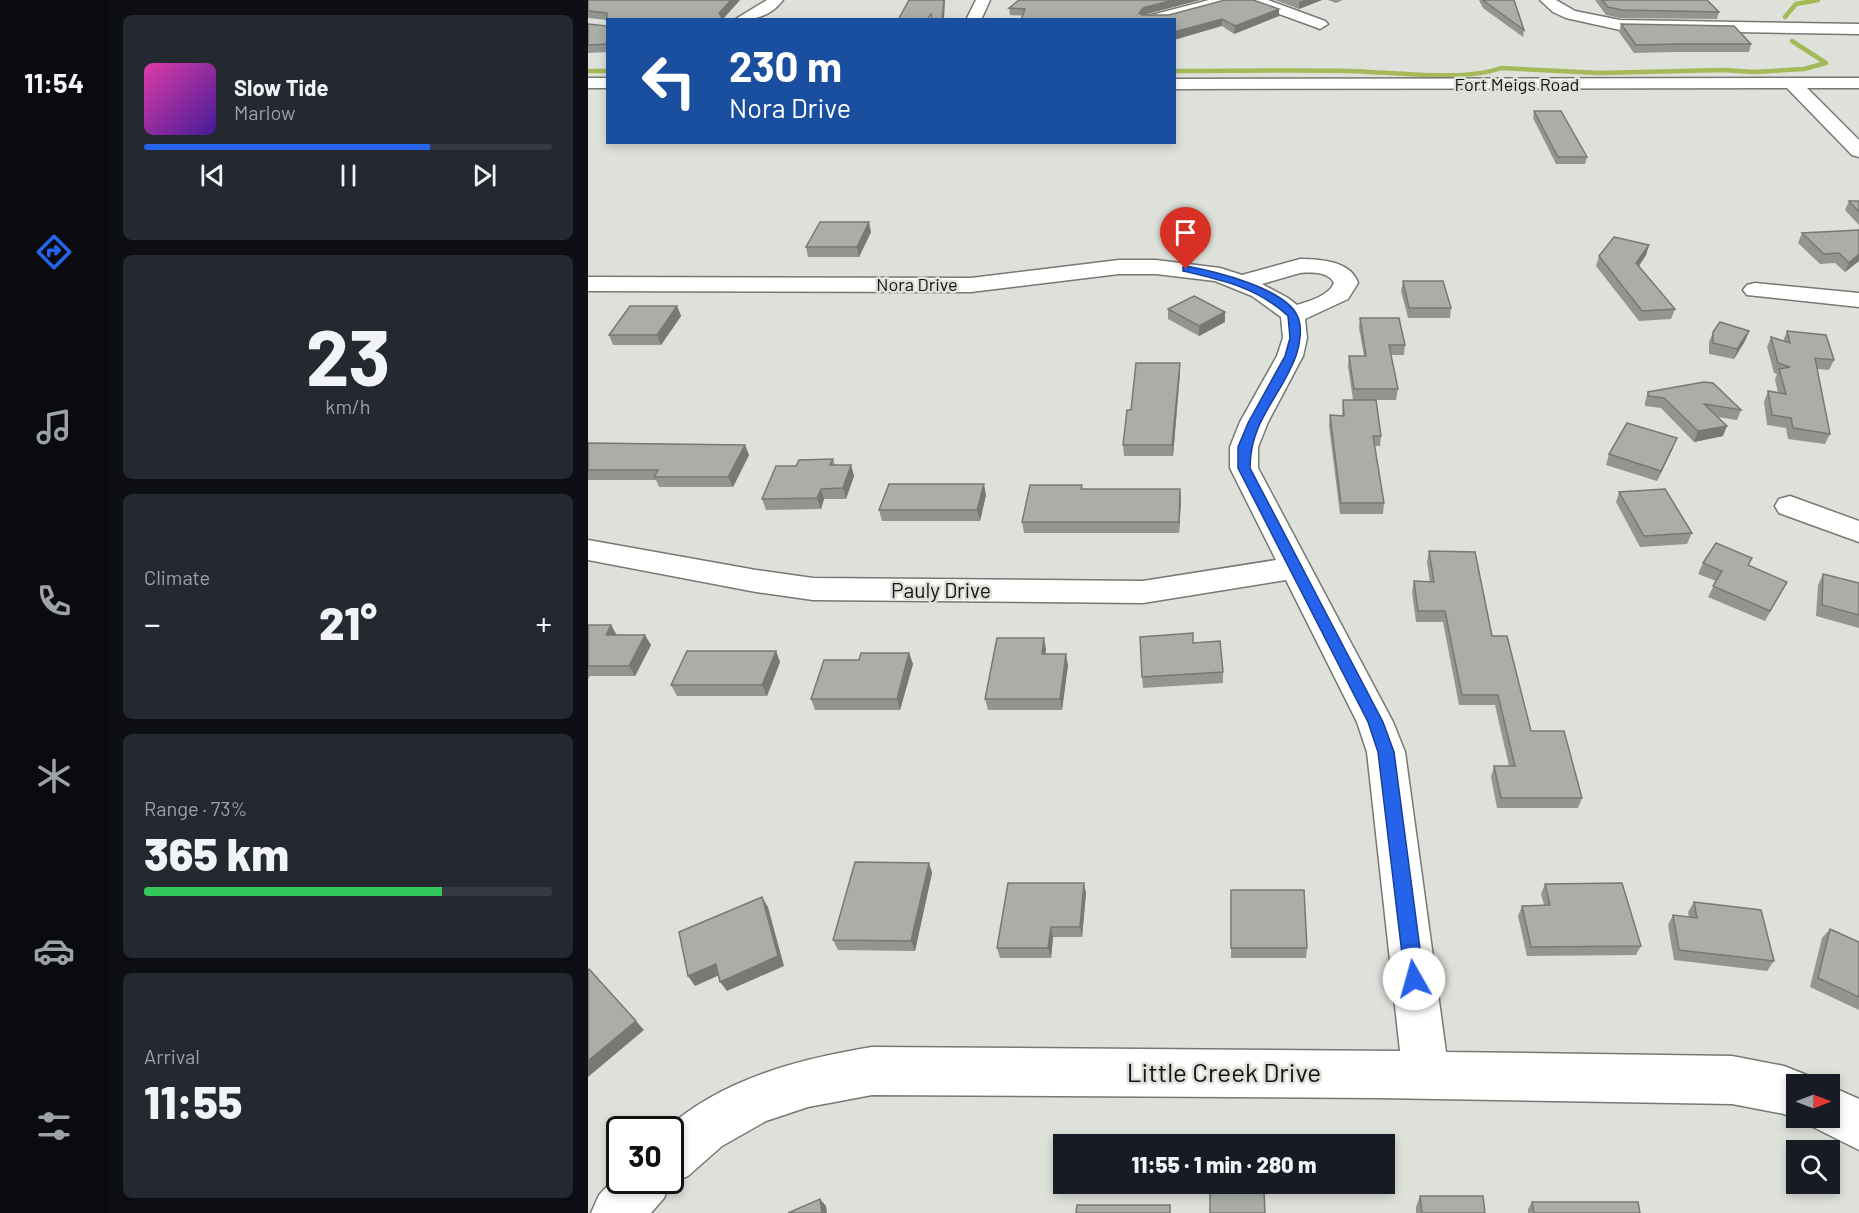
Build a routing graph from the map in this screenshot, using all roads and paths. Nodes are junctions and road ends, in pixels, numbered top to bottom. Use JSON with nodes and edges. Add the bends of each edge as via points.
{"nodes":[{"id":1,"x":776,"y":0,"type":"edge"},
{"id":2,"x":983,"y":0,"type":"edge"},
{"id":3,"x":1226,"y":0,"type":"edge"},
{"id":4,"x":1254,"y":0,"type":"edge"},
{"id":5,"x":1547,"y":0,"type":"edge"},
{"id":6,"x":746,"y":18,"type":"edge"},
{"id":7,"x":974,"y":18,"type":"edge"},
{"id":8,"x":1157,"y":18,"type":"edge"},
{"id":9,"x":1320,"y":24,"type":"dead end"},
{"id":10,"x":1859,"y":29,"type":"edge"},
{"id":11,"x":1859,"y":82,"type":"edge"},
{"id":12,"x":588,"y":83,"type":"edge"},
{"id":13,"x":606,"y":83,"type":"edge"},
{"id":14,"x":1792,"y":83,"type":"junction"},
{"id":15,"x":1176,"y":84,"type":"edge"},
{"id":16,"x":1859,"y":151,"type":"edge"},
{"id":17,"x":588,"y":284,"type":"edge"},
{"id":18,"x":1242,"y":284,"type":"junction"},
{"id":19,"x":1755,"y":290,"type":"dead end"},
{"id":20,"x":1859,"y":300,"type":"edge"},
{"id":21,"x":1293,"y":315,"type":"junction"},
{"id":22,"x":1790,"y":507,"type":"dead end"},
{"id":23,"x":1859,"y":532,"type":"edge"},
{"id":24,"x":588,"y":550,"type":"edge"},
{"id":25,"x":1296,"y":568,"type":"junction"},
{"id":26,"x":1426,"y":1074,"type":"junction"},
{"id":27,"x":1786,"y":1090,"type":"edge"},
{"id":28,"x":1840,"y":1116,"type":"edge"},
{"id":29,"x":1859,"y":1126,"type":"edge"},
{"id":30,"x":684,"y":1146,"type":"edge"},
{"id":31,"x":634,"y":1194,"type":"edge"},
{"id":32,"x":617,"y":1213,"type":"edge"}],
"edges":[{"from":1,"to":6,"type":"street"},
{"from":2,"to":7,"type":"street"},
{"from":3,"to":8,"type":"street"},
{"from":4,"to":9,"type":"street"},
{"from":5,"to":10,"type":"street","via":[[1571,15],[1620,25]]},
{"from":11,"to":14,"type":"street","name":"Fort Meigs Road"},
{"from":12,"to":13,"type":"street"},
{"from":14,"to":15,"type":"street","name":"Fort Meigs Road"},
{"from":14,"to":16,"type":"street"},
{"from":17,"to":18,"type":"street","name":"Nora Drive","via":[[971,285],[1119,267],[1220,275]]},
{"from":18,"to":21,"type":"street","name":"Nora Drive","via":[[1280,303]]},
{"from":18,"to":21,"type":"street","via":[[1299,266],[1323,267],[1342,276],[1344,290],[1337,296]]},
{"from":19,"to":20,"type":"street"},
{"from":21,"to":25,"type":"street","via":[[1295,338],[1290,356],[1244,447],[1244,468]]},
{"from":22,"to":23,"type":"street"},
{"from":24,"to":25,"type":"street","name":"Pauly Drive","via":[[813,589],[1143,592]]},
{"from":25,"to":26,"type":"street","via":[[1375,722],[1386,752]]},
{"from":26,"to":27,"type":"street","name":"Little Creek Drive","via":[[1732,1080]]},
{"from":26,"to":30,"type":"street","name":"Little Creek Drive","via":[[872,1071],[820,1078],[771,1094],[708,1125]]},
{"from":28,"to":29,"type":"street"},
{"from":31,"to":32,"type":"street"}]}
